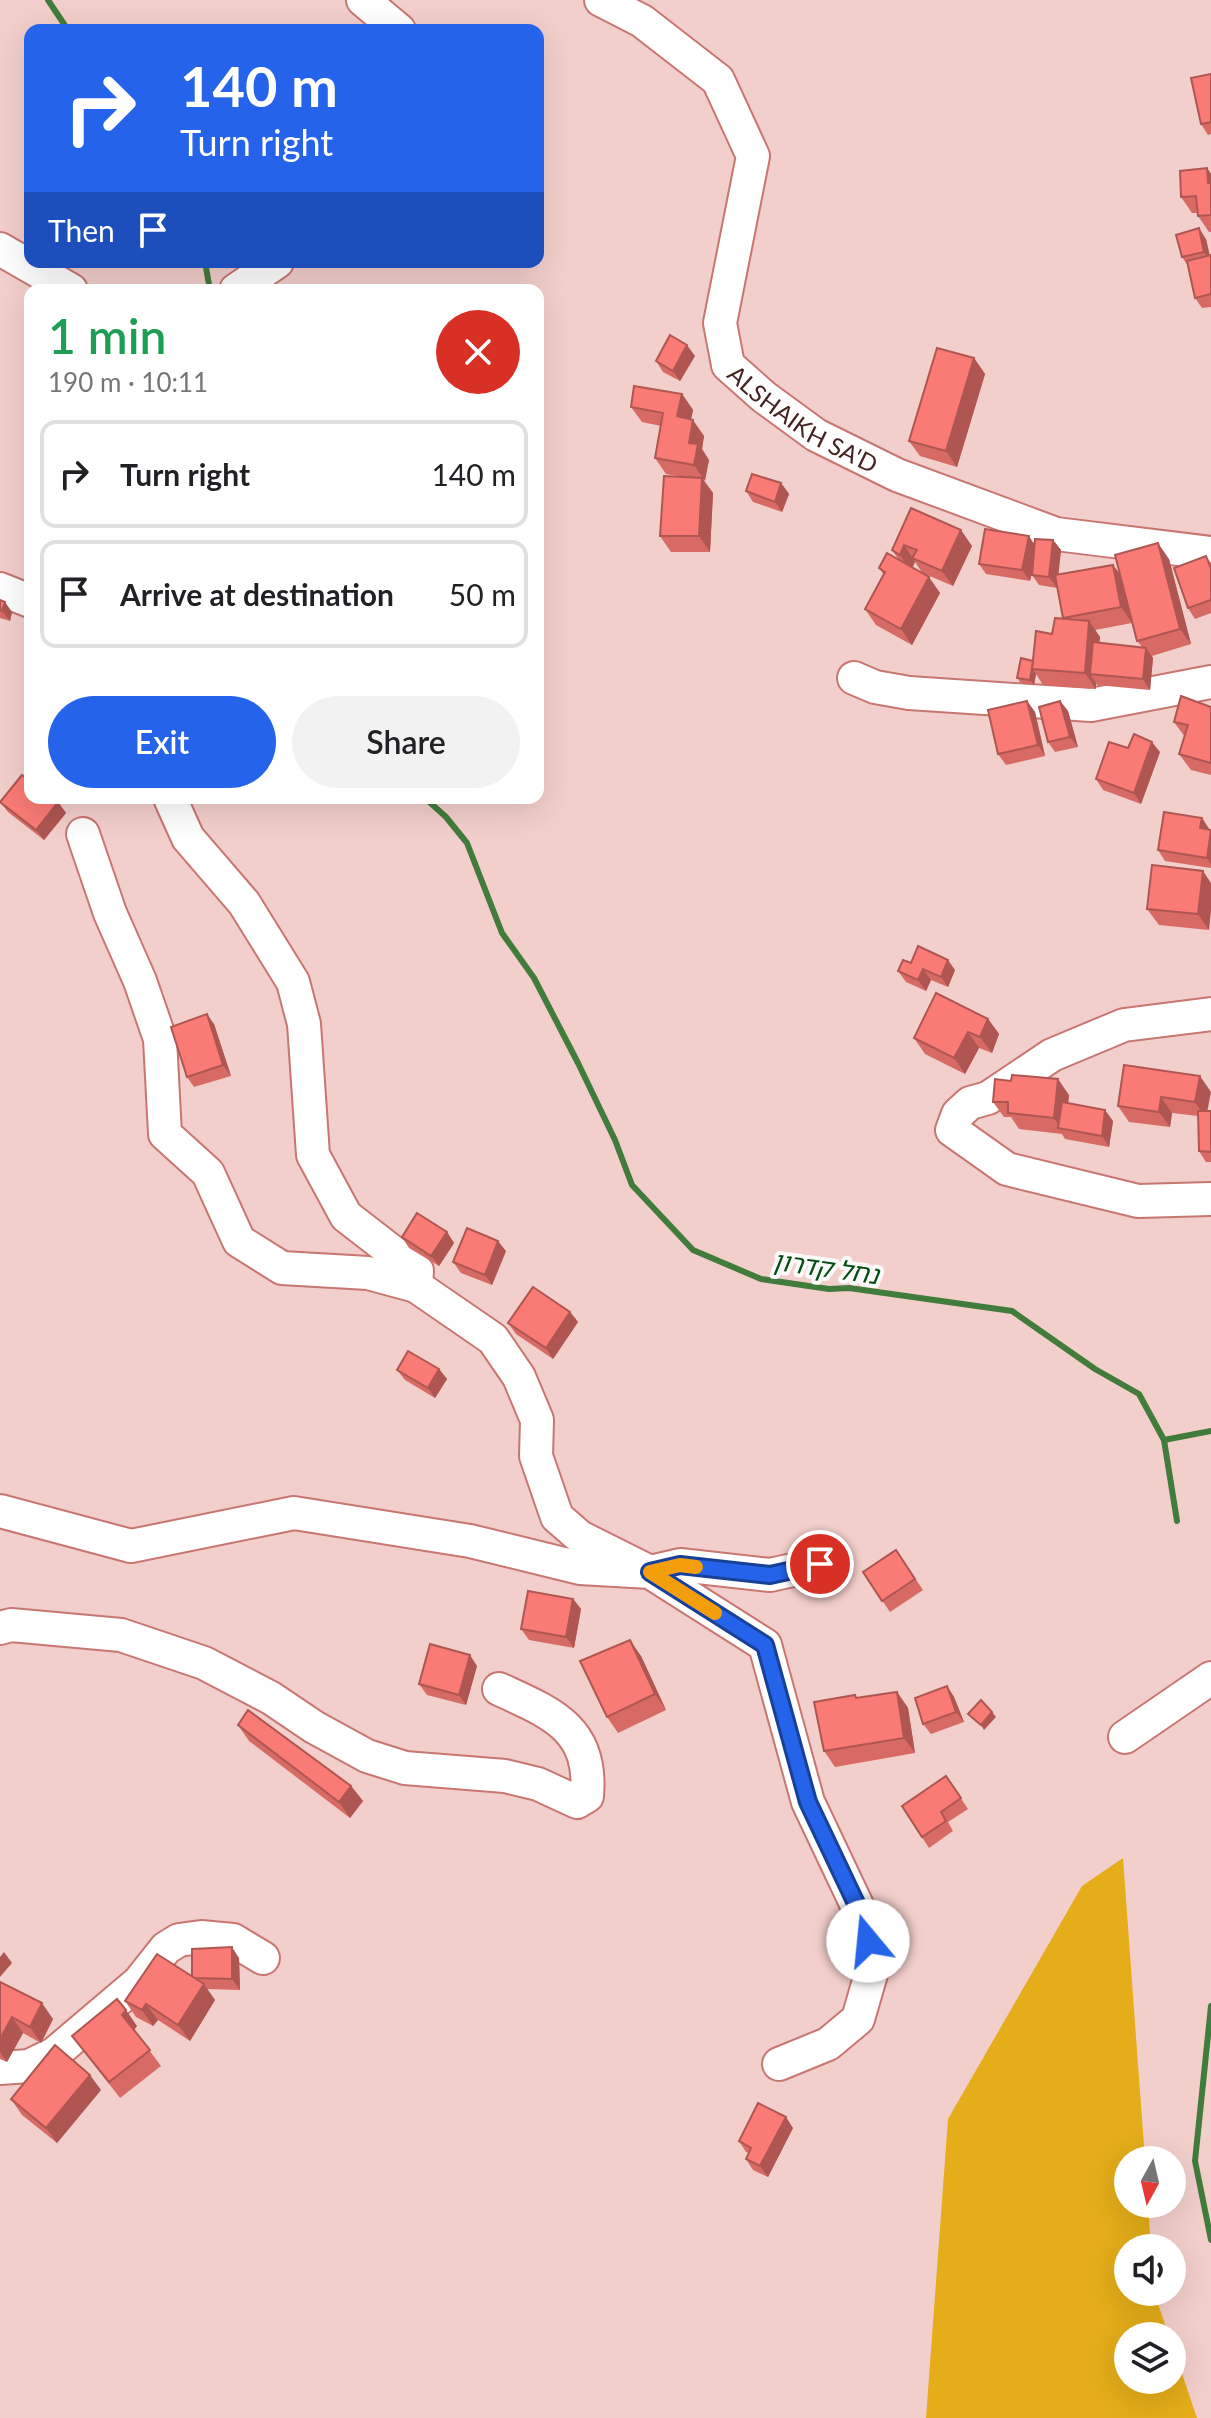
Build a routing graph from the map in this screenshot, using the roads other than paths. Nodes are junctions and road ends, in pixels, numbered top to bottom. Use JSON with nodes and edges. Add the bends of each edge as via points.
{"nodes":[{"id":1,"x":363,"y":0,"type":"edge"},
{"id":2,"x":601,"y":0,"type":"edge"},
{"id":3,"x":637,"y":10,"type":"edge"},
{"id":4,"x":392,"y":24,"type":"edge"},
{"id":5,"x":0,"y":249,"type":"edge"},
{"id":6,"x":24,"y":263,"type":"edge"},
{"id":7,"x":33,"y":268,"type":"edge"},
{"id":8,"x":269,"y":268,"type":"edge"},
{"id":9,"x":61,"y":284,"type":"edge"},
{"id":10,"x":246,"y":284,"type":"edge"},
{"id":11,"x":1211,"y":553,"type":"edge"},
{"id":12,"x":0,"y":589,"type":"edge"},
{"id":13,"x":24,"y":599,"type":"edge"},
{"id":14,"x":854,"y":678,"type":"dead end"},
{"id":15,"x":1211,"y":682,"type":"edge"},
{"id":16,"x":173,"y":804,"type":"edge"},
{"id":17,"x":83,"y":834,"type":"dead end"},
{"id":18,"x":1211,"y":1014,"type":"edge"},
{"id":19,"x":1211,"y":1199,"type":"edge"},
{"id":20,"x":416,"y":1286,"type":"junction"},
{"id":21,"x":0,"y":1511,"type":"edge"},
{"id":22,"x":820,"y":1564,"type":"dead end"},
{"id":23,"x":650,"y":1572,"type":"junction"},
{"id":24,"x":0,"y":1628,"type":"edge"},
{"id":25,"x":1211,"y":1678,"type":"edge"},
{"id":26,"x":499,"y":1689,"type":"dead end"},
{"id":27,"x":1125,"y":1737,"type":"dead end"},
{"id":28,"x":263,"y":1958,"type":"dead end"},
{"id":29,"x":779,"y":2064,"type":"dead end"},
{"id":30,"x":0,"y":2068,"type":"edge"}],
"edges":[{"from":1,"to":4,"type":"street"},
{"from":2,"to":3,"type":"street","name":"ALSHAIKH SA'D"},
{"from":3,"to":11,"type":"street","name":"ALSHAIKH SA'D","via":[[718,80],[753,156],[720,323],[728,365],[816,435],[897,475],[1056,534]]},
{"from":5,"to":6,"type":"street"},
{"from":7,"to":9,"type":"street"},
{"from":8,"to":10,"type":"street"},
{"from":12,"to":13,"type":"street"},
{"from":14,"to":15,"type":"street","via":[[909,693],[1091,705]]},
{"from":16,"to":20,"type":"street","via":[[188,838],[244,903],[293,982],[304,1024],[313,1155],[346,1216],[417,1271]]},
{"from":17,"to":20,"type":"street","via":[[160,1039],[165,1134],[208,1173],[239,1241],[282,1268],[368,1273]]},
{"from":18,"to":19,"type":"street","via":[[1124,1025],[1052,1055],[988,1098],[970,1103],[952,1130],[1007,1169],[1138,1201]]},
{"from":20,"to":23,"type":"street","via":[[493,1339],[519,1377],[537,1420],[536,1456],[557,1517],[580,1537]]},
{"from":21,"to":23,"type":"street","via":[[131,1546],[294,1513],[470,1541],[580,1568]]},
{"from":22,"to":23,"type":"street","via":[[770,1575],[680,1565]]},
{"from":23,"to":29,"type":"street","via":[[765,1645],[808,1802],[862,1916],[873,1967],[858,2019],[828,2044]]},
{"from":24,"to":26,"type":"street","via":[[121,1635],[204,1663],[367,1756],[405,1768],[505,1776],[577,1802],[587,1796],[589,1776],[565,1724]]},
{"from":25,"to":27,"type":"street"},
{"from":28,"to":30,"type":"street","via":[[233,1940],[179,1940],[139,1982],[54,2054],[29,2066]]}]}
